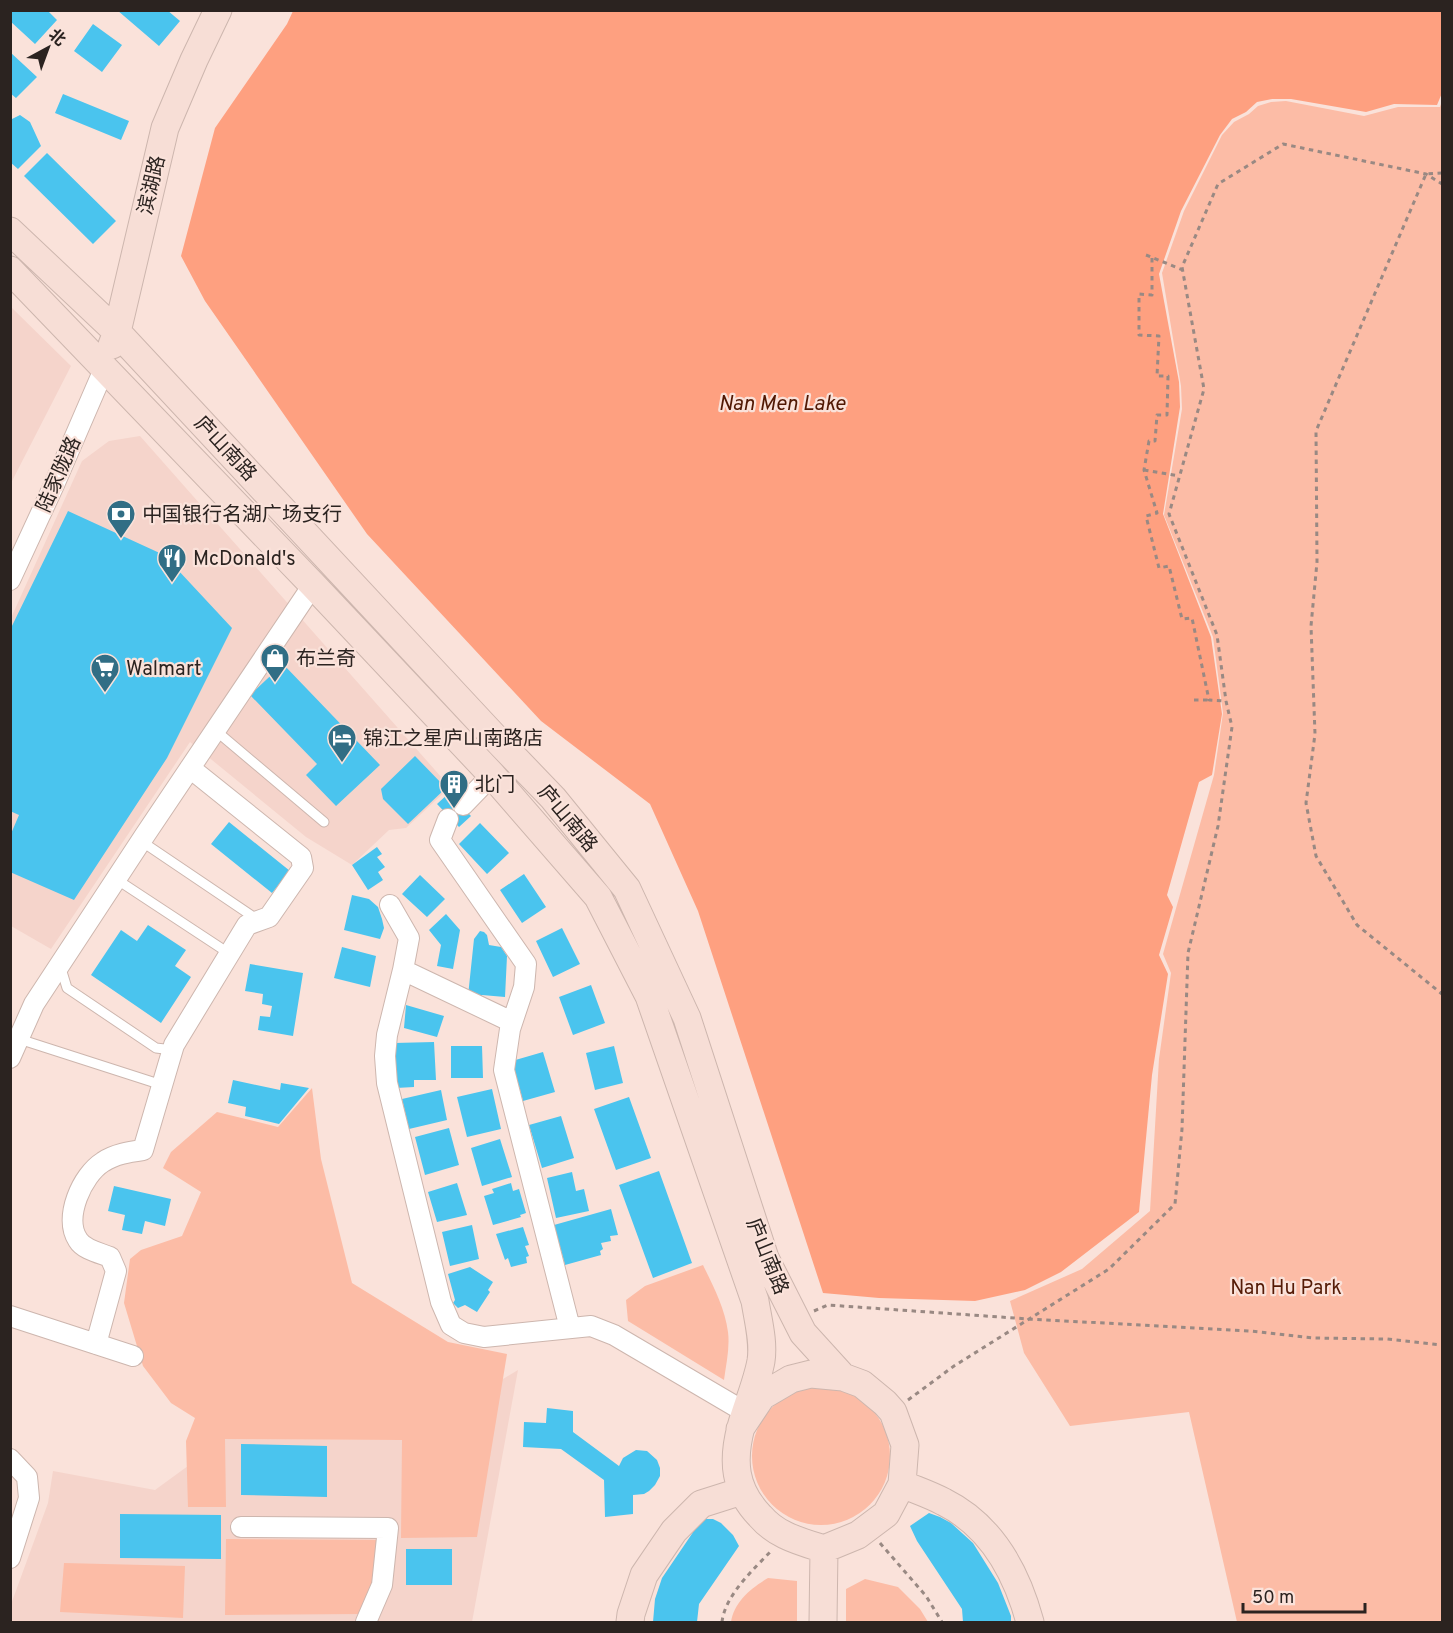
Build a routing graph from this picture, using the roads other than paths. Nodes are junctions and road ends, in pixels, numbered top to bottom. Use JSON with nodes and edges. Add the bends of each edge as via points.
{"nodes":[{"id":1,"x":218,"y":10,"type":"edge"},
{"id":2,"x":10,"y":231,"type":"edge"},
{"id":3,"x":10,"y":270,"type":"edge"},
{"id":4,"x":117,"y":332,"type":"junction"},
{"id":5,"x":105,"y":367,"type":"junction"},
{"id":6,"x":18,"y":543,"type":"edge"},
{"id":7,"x":10,"y":580,"type":"edge"},
{"id":8,"x":313,"y":585,"type":"junction"},
{"id":9,"x":215,"y":730,"type":"junction"},
{"id":10,"x":189,"y":768,"type":"junction"},
{"id":11,"x":492,"y":775,"type":"junction"},
{"id":12,"x":463,"y":805,"type":"dead end"},
{"id":13,"x":448,"y":819,"type":"dead end"},
{"id":14,"x":324,"y":822,"type":"dead end"},
{"id":15,"x":141,"y":841,"type":"junction"},
{"id":16,"x":116,"y":879,"type":"junction"},
{"id":17,"x":390,"y":905,"type":"dead end"},
{"id":18,"x":259,"y":921,"type":"junction"},
{"id":19,"x":230,"y":954,"type":"junction"},
{"id":20,"x":60,"y":964,"type":"junction"},
{"id":21,"x":403,"y":970,"type":"junction"},
{"id":22,"x":512,"y":1023,"type":"junction"},
{"id":23,"x":19,"y":1039,"type":"junction"},
{"id":24,"x":173,"y":1050,"type":"junction"},
{"id":25,"x":10,"y":1058,"type":"edge"},
{"id":26,"x":162,"y":1085,"type":"junction"},
{"id":27,"x":10,"y":1316,"type":"edge"},
{"id":28,"x":570,"y":1328,"type":"junction"},
{"id":29,"x":96,"y":1344,"type":"junction"},
{"id":30,"x":132,"y":1356,"type":"dead end"},
{"id":31,"x":843,"y":1377,"type":"junction"},
{"id":32,"x":743,"y":1421,"type":"junction"},
{"id":33,"x":10,"y":1459,"type":"edge"},
{"id":34,"x":902,"y":1484,"type":"junction"},
{"id":35,"x":742,"y":1491,"type":"junction"},
{"id":36,"x":241,"y":1527,"type":"dead end"},
{"id":37,"x":824,"y":1549,"type":"junction"},
{"id":38,"x":10,"y":1558,"type":"edge"},
{"id":39,"x":366,"y":1623,"type":"edge"},
{"id":40,"x":630,"y":1623,"type":"edge"},
{"id":41,"x":823,"y":1623,"type":"edge"},
{"id":42,"x":1030,"y":1623,"type":"edge"}],
"edges":[{"from":1,"to":4,"type":"main road","name":"滨湖路","via":[[165,128]]},
{"from":2,"to":4,"type":"main road","name":"庐山南路"},
{"from":3,"to":5,"type":"main road","name":"庐山南路"},
{"from":4,"to":5,"type":"main road","name":"滨湖路"},
{"from":4,"to":31,"type":"main road","name":"庐山南路","via":[[554,798],[627,889],[687,1018],[765,1258],[803,1333]]},
{"from":5,"to":6,"type":"street","name":"陆家陇路"},
{"from":5,"to":8,"type":"main road","name":"庐山南路"},
{"from":6,"to":7,"type":"street","name":"陆家陇路"},
{"from":8,"to":9,"type":"street"},
{"from":8,"to":11,"type":"main road","name":"庐山南路"},
{"from":9,"to":10,"type":"street"},
{"from":9,"to":14,"type":"lane"},
{"from":10,"to":15,"type":"street"},
{"from":10,"to":18,"type":"street","via":[[301,857],[303,868],[269,918]]},
{"from":11,"to":12,"type":"street"},
{"from":11,"to":32,"type":"main road","name":"庐山南路","via":[[598,897],[650,996],[754,1301],[761,1359]]},
{"from":13,"to":22,"type":"street","via":[[440,840],[526,964],[524,987]]},
{"from":15,"to":16,"type":"street"},
{"from":15,"to":18,"type":"lane"},
{"from":16,"to":19,"type":"lane"},
{"from":16,"to":20,"type":"street"},
{"from":17,"to":21,"type":"street","via":[[409,938]]},
{"from":18,"to":19,"type":"street","via":[[247,925]]},
{"from":19,"to":24,"type":"street"},
{"from":20,"to":23,"type":"street","via":[[34,1004]]},
{"from":20,"to":24,"type":"lane","via":[[68,988],[156,1048]]},
{"from":21,"to":22,"type":"street"},
{"from":21,"to":28,"type":"street","via":[[387,1035],[387,1083],[441,1302],[451,1325],[464,1333],[484,1337]]},
{"from":22,"to":28,"type":"street","via":[[504,1070]]},
{"from":23,"to":25,"type":"street"},
{"from":23,"to":26,"type":"lane"},
{"from":24,"to":26,"type":"street"},
{"from":26,"to":29,"type":"street","via":[[143,1150],[122,1153],[101,1163],[87,1177],[73,1209],[73,1229],[78,1240],[110,1257],[116,1271]]},
{"from":27,"to":29,"type":"street"},
{"from":28,"to":32,"type":"street","via":[[591,1326],[614,1335]]},
{"from":29,"to":30,"type":"street"},
{"from":31,"to":32,"type":"main road","via":[[811,1374],[791,1379],[762,1396]]},
{"from":31,"to":34,"type":"main road","via":[[862,1384],[892,1412],[904,1445]]},
{"from":32,"to":35,"type":"main road","via":[[735,1458]]},
{"from":33,"to":38,"type":"street","via":[[27,1477],[29,1498]]},
{"from":34,"to":37,"type":"main road","via":[[886,1514],[858,1535]]},
{"from":34,"to":42,"type":"main road","via":[[946,1503],[990,1537],[1018,1583]]},
{"from":35,"to":37,"type":"main road","via":[[750,1506],[771,1527]]},
{"from":35,"to":40,"type":"main road","via":[[701,1504],[674,1532],[644,1575]]},
{"from":36,"to":39,"type":"street","via":[[388,1528],[382,1585]]},
{"from":37,"to":41,"type":"main road"}]}
